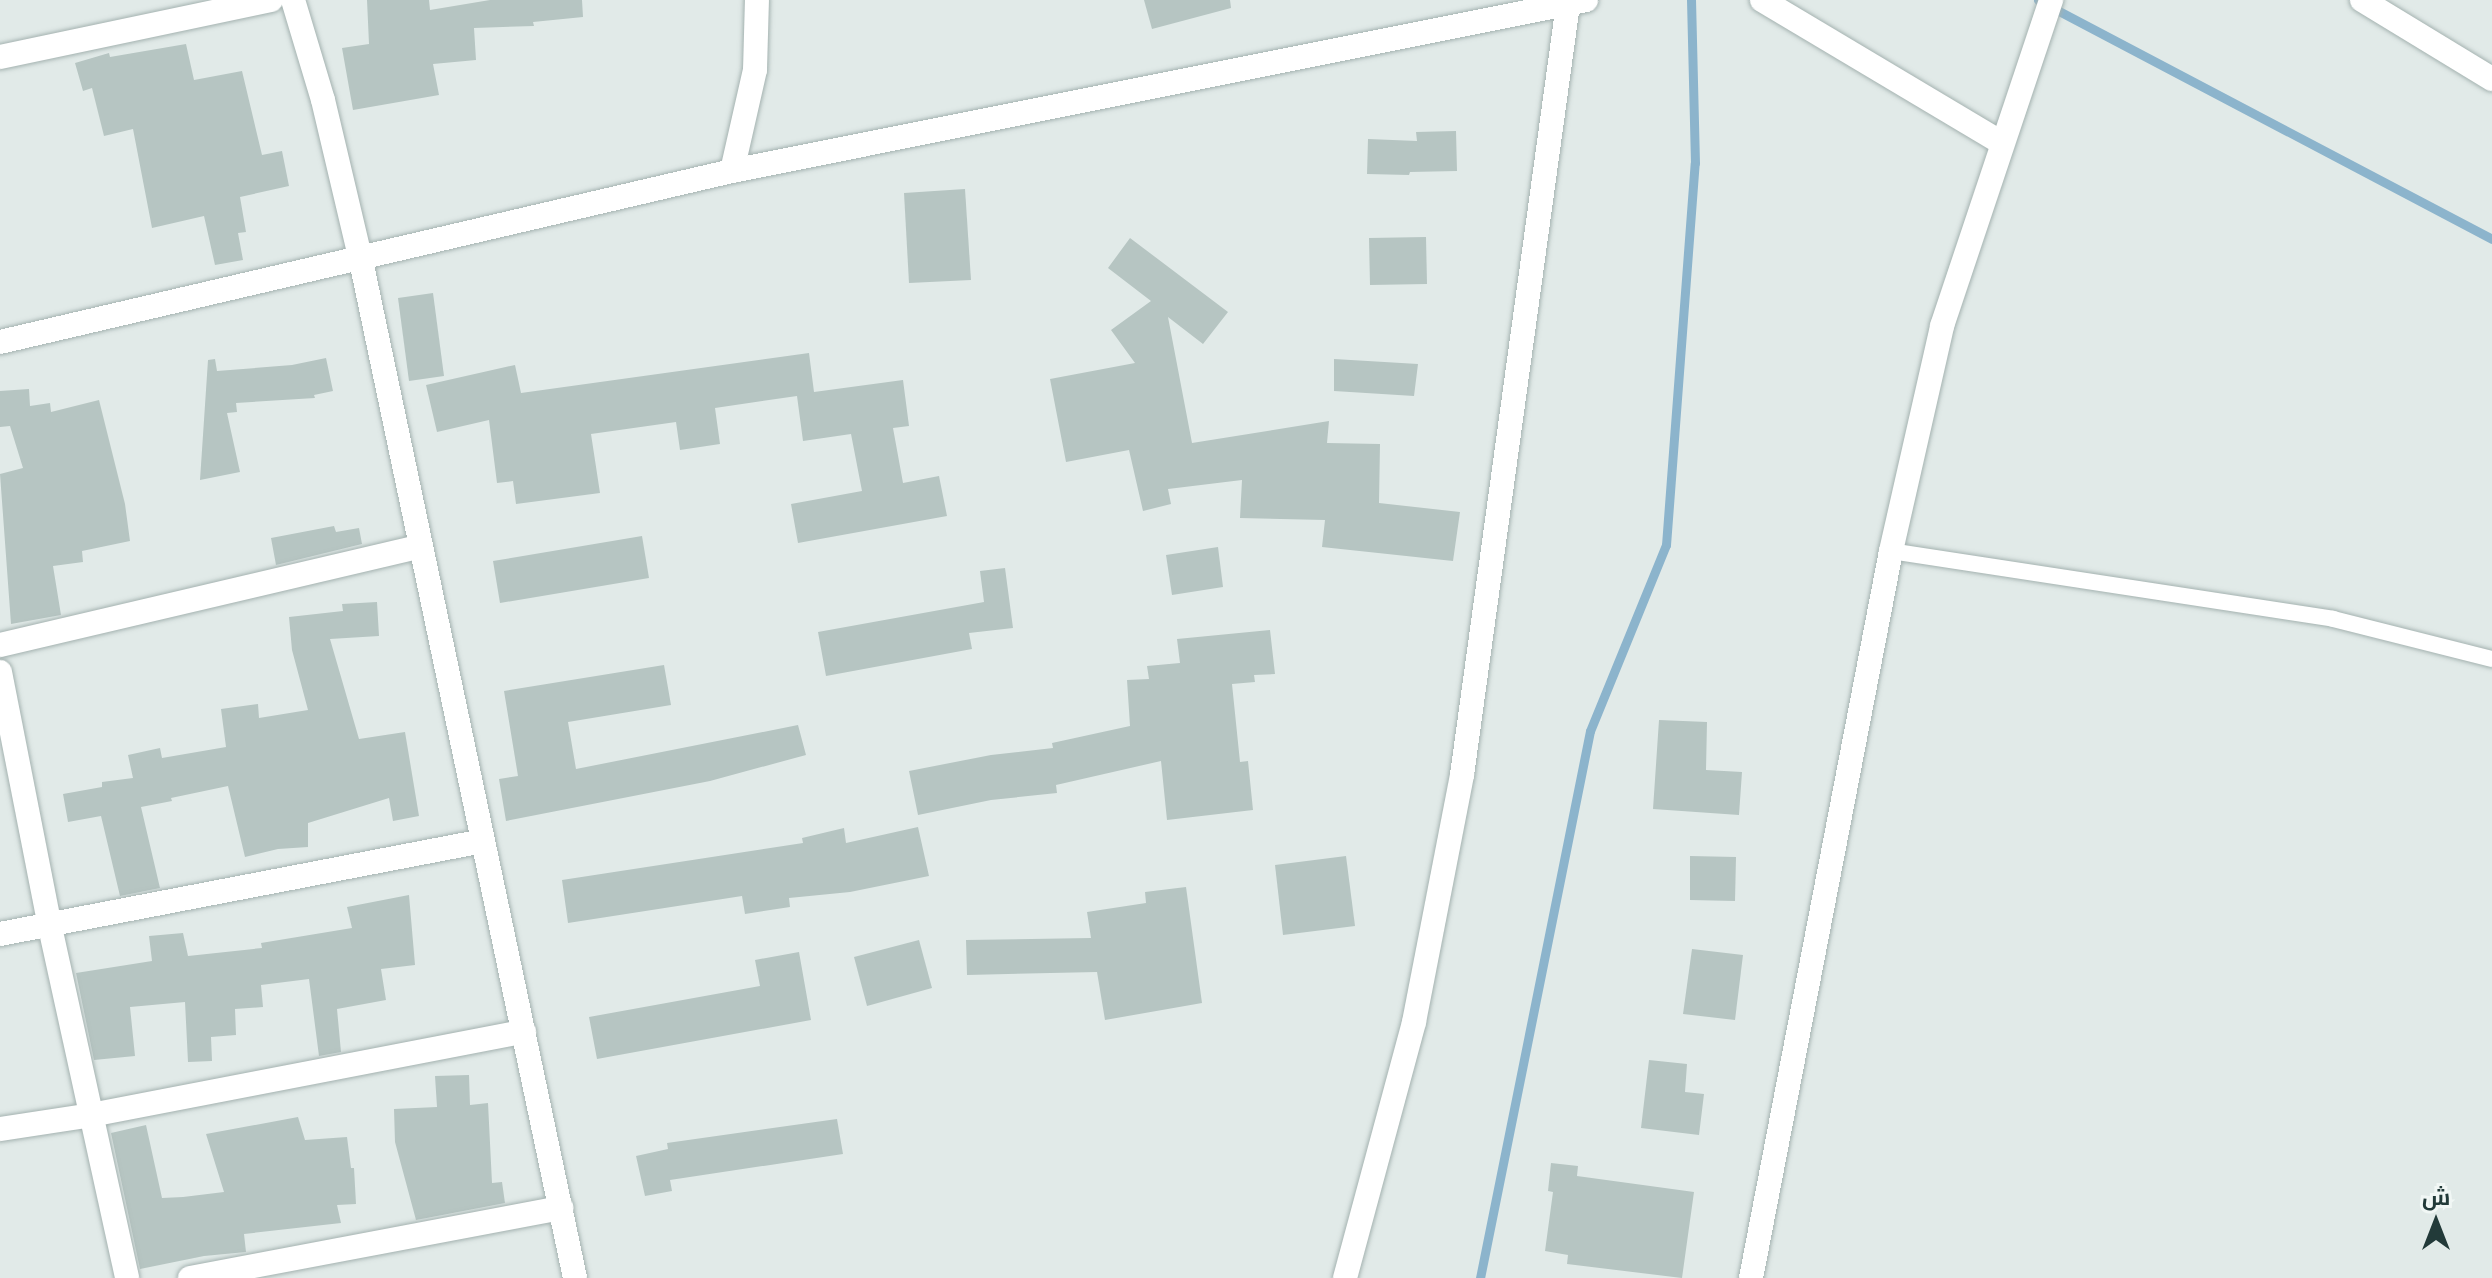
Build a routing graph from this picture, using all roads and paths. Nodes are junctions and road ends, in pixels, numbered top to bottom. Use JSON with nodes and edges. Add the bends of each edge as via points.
{"nodes":[{"id":1,"x":271,"y":0,"type":"edge"},
{"id":2,"x":293,"y":0,"type":"edge"},
{"id":3,"x":757,"y":0,"type":"edge"},
{"id":4,"x":1762,"y":0,"type":"edge"},
{"id":5,"x":2051,"y":0,"type":"edge"},
{"id":6,"x":2362,"y":0,"type":"edge"},
{"id":7,"x":1577,"y":2,"type":"edge"},
{"id":8,"x":0,"y":57,"type":"edge"},
{"id":9,"x":2492,"y":79,"type":"edge"},
{"id":10,"x":2000,"y":142,"type":"junction"},
{"id":11,"x":732,"y":171,"type":"junction"},
{"id":12,"x":360,"y":256,"type":"junction"},
{"id":13,"x":0,"y":342,"type":"edge"},
{"id":14,"x":421,"y":546,"type":"junction"},
{"id":15,"x":1891,"y":551,"type":"junction"},
{"id":16,"x":0,"y":645,"type":"edge"},
{"id":17,"x":2492,"y":659,"type":"edge"},
{"id":18,"x":0,"y":672,"type":"edge"},
{"id":19,"x":483,"y":841,"type":"junction"},
{"id":20,"x":50,"y":927,"type":"junction"},
{"id":21,"x":0,"y":934,"type":"edge"},
{"id":22,"x":524,"y":1032,"type":"junction"},
{"id":23,"x":91,"y":1115,"type":"junction"},
{"id":24,"x":0,"y":1129,"type":"edge"},
{"id":25,"x":561,"y":1208,"type":"junction"},
{"id":26,"x":127,"y":1278,"type":"edge"},
{"id":27,"x":190,"y":1278,"type":"edge"},
{"id":28,"x":575,"y":1278,"type":"edge"},
{"id":29,"x":1345,"y":1278,"type":"edge"},
{"id":30,"x":1751,"y":1278,"type":"edge"}],
"edges":[{"from":1,"to":8,"type":"street"},
{"from":2,"to":12,"type":"street"},
{"from":3,"to":11,"type":"street","via":[[755,70]]},
{"from":4,"to":10,"type":"street"},
{"from":5,"to":10,"type":"street"},
{"from":6,"to":9,"type":"street"},
{"from":7,"to":11,"type":"street"},
{"from":7,"to":29,"type":"street","via":[[1462,775],[1414,1022]]},
{"from":10,"to":15,"type":"street","via":[[1942,326]]},
{"from":11,"to":12,"type":"street"},
{"from":12,"to":13,"type":"street"},
{"from":12,"to":14,"type":"street"},
{"from":14,"to":16,"type":"street"},
{"from":14,"to":19,"type":"street"},
{"from":15,"to":17,"type":"lane","via":[[2333,619]]},
{"from":15,"to":30,"type":"street"},
{"from":18,"to":20,"type":"street"},
{"from":19,"to":20,"type":"street"},
{"from":19,"to":22,"type":"street"},
{"from":20,"to":21,"type":"street"},
{"from":20,"to":23,"type":"street"},
{"from":22,"to":23,"type":"street"},
{"from":22,"to":25,"type":"street"},
{"from":23,"to":24,"type":"street"},
{"from":23,"to":26,"type":"street"},
{"from":25,"to":27,"type":"street"},
{"from":25,"to":28,"type":"street"}]}
